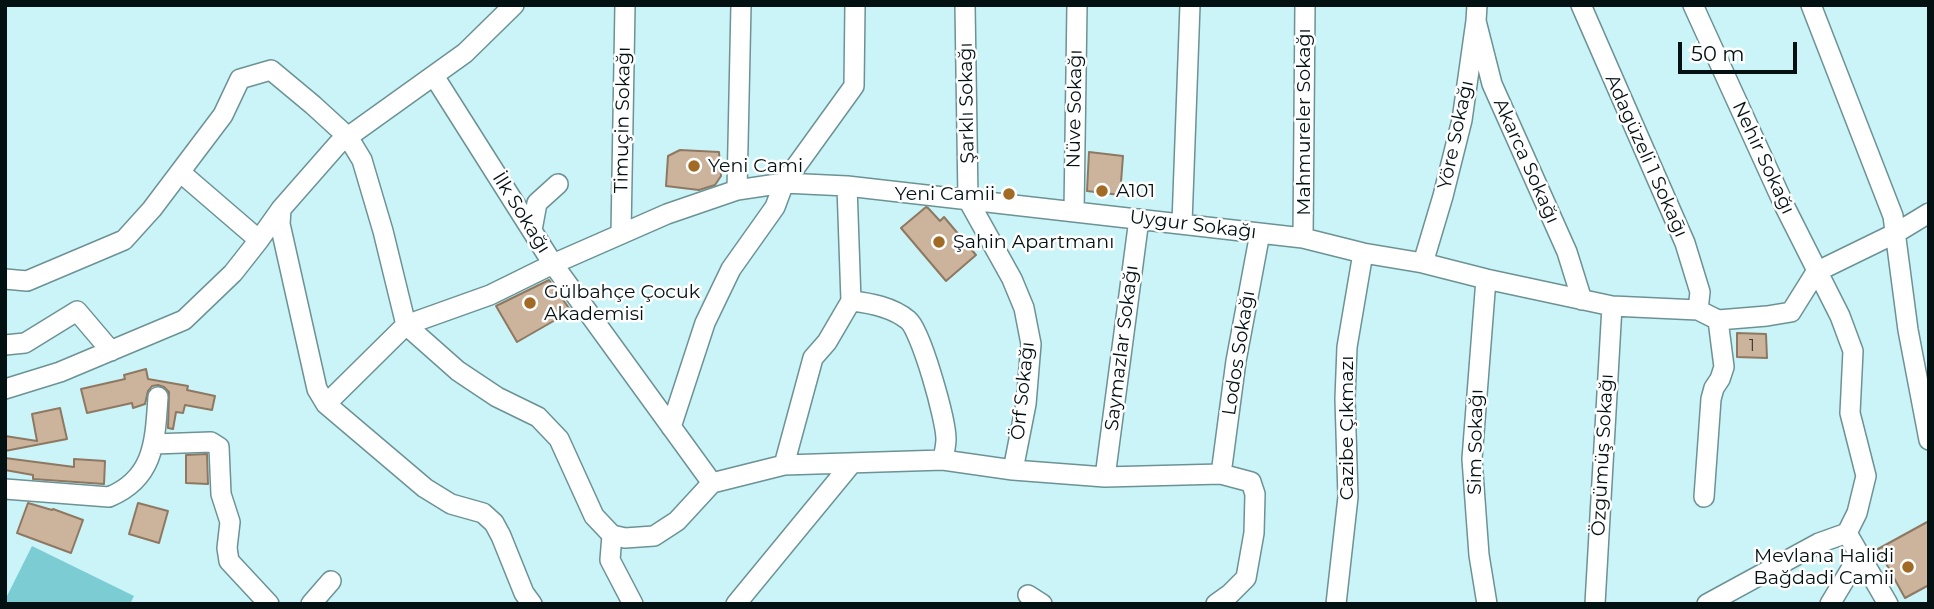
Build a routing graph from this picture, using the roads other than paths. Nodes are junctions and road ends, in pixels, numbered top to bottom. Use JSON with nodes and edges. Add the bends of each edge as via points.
{"nodes":[{"id":1,"x":514,"y":5,"type":"edge"},
{"id":2,"x":625,"y":5,"type":"edge"},
{"id":3,"x":741,"y":5,"type":"edge"},
{"id":4,"x":855,"y":5,"type":"edge"},
{"id":5,"x":965,"y":5,"type":"edge"},
{"id":6,"x":1077,"y":5,"type":"edge"},
{"id":7,"x":1190,"y":5,"type":"edge"},
{"id":8,"x":1305,"y":5,"type":"edge"},
{"id":9,"x":1581,"y":5,"type":"edge"},
{"id":10,"x":1693,"y":5,"type":"edge"},
{"id":11,"x":1811,"y":5,"type":"edge"},
{"id":12,"x":1476,"y":13,"type":"edge"},
{"id":13,"x":434,"y":76,"type":"junction"},
{"id":14,"x":348,"y":137,"type":"junction"},
{"id":15,"x":180,"y":172,"type":"junction"},
{"id":16,"x":784,"y":183,"type":"junction"},
{"id":17,"x":558,"y":184,"type":"dead end"},
{"id":18,"x":847,"y":186,"type":"junction"},
{"id":19,"x":737,"y":190,"type":"junction"},
{"id":20,"x":968,"y":200,"type":"junction"},
{"id":21,"x":281,"y":209,"type":"junction"},
{"id":22,"x":1074,"y":212,"type":"junction"},
{"id":23,"x":1929,"y":213,"type":"edge"},
{"id":24,"x":1139,"y":219,"type":"junction"},
{"id":25,"x":1182,"y":223,"type":"junction"},
{"id":26,"x":532,"y":230,"type":"junction"},
{"id":27,"x":1260,"y":233,"type":"junction"},
{"id":28,"x":1896,"y":233,"type":"junction"},
{"id":29,"x":621,"y":234,"type":"junction"},
{"id":30,"x":1303,"y":238,"type":"junction"},
{"id":31,"x":259,"y":240,"type":"junction"},
{"id":32,"x":1363,"y":253,"type":"junction"},
{"id":33,"x":1423,"y":263,"type":"junction"},
{"id":34,"x":553,"y":264,"type":"junction"},
{"id":35,"x":1816,"y":272,"type":"junction"},
{"id":36,"x":5,"y":279,"type":"edge"},
{"id":37,"x":1486,"y":279,"type":"junction"},
{"id":38,"x":1582,"y":300,"type":"junction"},
{"id":39,"x":851,"y":301,"type":"junction"},
{"id":40,"x":1612,"y":306,"type":"junction"},
{"id":41,"x":1698,"y":310,"type":"junction"},
{"id":42,"x":1718,"y":320,"type":"junction"},
{"id":43,"x":406,"y":325,"type":"junction"},
{"id":44,"x":5,"y":345,"type":"edge"},
{"id":45,"x":111,"y":351,"type":"junction"},
{"id":46,"x":5,"y":389,"type":"edge"},
{"id":47,"x":158,"y":397,"type":"dead end"},
{"id":48,"x":326,"y":404,"type":"junction"},
{"id":49,"x":671,"y":427,"type":"junction"},
{"id":50,"x":1929,"y":440,"type":"edge"},
{"id":51,"x":155,"y":444,"type":"junction"},
{"id":52,"x":943,"y":460,"type":"junction"},
{"id":53,"x":852,"y":463,"type":"junction"},
{"id":54,"x":785,"y":465,"type":"junction"},
{"id":55,"x":1013,"y":470,"type":"junction"},
{"id":56,"x":1221,"y":474,"type":"junction"},
{"id":57,"x":1105,"y":477,"type":"junction"},
{"id":58,"x":712,"y":483,"type":"junction"},
{"id":59,"x":5,"y":489,"type":"edge"},
{"id":60,"x":1704,"y":497,"type":"dead end"},
{"id":61,"x":1846,"y":533,"type":"junction"},
{"id":62,"x":612,"y":535,"type":"junction"},
{"id":63,"x":1860,"y":554,"type":"junction"},
{"id":64,"x":331,"y":581,"type":"dead end"},
{"id":65,"x":269,"y":604,"type":"edge"},
{"id":66,"x":312,"y":604,"type":"edge"},
{"id":67,"x":532,"y":604,"type":"edge"},
{"id":68,"x":633,"y":604,"type":"edge"},
{"id":69,"x":736,"y":604,"type":"edge"},
{"id":70,"x":1216,"y":604,"type":"edge"},
{"id":71,"x":1336,"y":604,"type":"edge"},
{"id":72,"x":1487,"y":604,"type":"edge"},
{"id":73,"x":1595,"y":604,"type":"edge"},
{"id":74,"x":1707,"y":604,"type":"edge"},
{"id":75,"x":1830,"y":604,"type":"edge"},
{"id":76,"x":1888,"y":604,"type":"edge"}],
"edges":[{"from":1,"to":13,"type":"street","via":[[466,53]]},
{"from":2,"to":29,"type":"street","name":"Timuçin Sokağı"},
{"from":3,"to":19,"type":"street"},
{"from":4,"to":16,"type":"street","via":[[854,86]]},
{"from":5,"to":20,"type":"street","name":"Şarklı Sokağı"},
{"from":6,"to":22,"type":"street","name":"Nüve Sokağı"},
{"from":7,"to":25,"type":"street"},
{"from":8,"to":30,"type":"street","name":"Mahmureler Sokağı"},
{"from":9,"to":41,"type":"street","name":"Adagüzeli 1 Sokaḡı","via":[[1685,243],[1700,292]]},
{"from":10,"to":35,"type":"street","name":"Nehir Sokağı"},
{"from":11,"to":28,"type":"street"},
{"from":12,"to":33,"type":"street","name":"Yöre Sokağı","via":[[1462,120]]},
{"from":12,"to":38,"type":"street","name":"Akarca Sokağı","via":[[1492,84],[1567,252]]},
{"from":13,"to":14,"type":"street"},
{"from":13,"to":26,"type":"street","name":"İlk Sokağı"},
{"from":14,"to":15,"type":"street","via":[[271,70],[240,79],[223,115]]},
{"from":14,"to":21,"type":"street"},
{"from":14,"to":43,"type":"street","via":[[362,160]]},
{"from":15,"to":31,"type":"street"},
{"from":15,"to":36,"type":"street","via":[[124,240],[27,281]]},
{"from":16,"to":18,"type":"street","name":"Uygur Sokağı"},
{"from":16,"to":19,"type":"street","name":"Uygur Sokağı"},
{"from":16,"to":49,"type":"street","via":[[775,207],[731,269],[705,323]]},
{"from":17,"to":26,"type":"street","via":[[537,203]]},
{"from":18,"to":20,"type":"street","name":"Uygur Sokağı"},
{"from":18,"to":39,"type":"street"},
{"from":19,"to":29,"type":"street","name":"Uygur Sokağı"},
{"from":20,"to":22,"type":"street","name":"Uygur Sokağı"},
{"from":20,"to":55,"type":"street","name":"Örf Sokağı","via":[[1012,279],[1031,344],[1026,404]]},
{"from":21,"to":31,"type":"street"},
{"from":21,"to":48,"type":"street","via":[[280,224],[317,389]]},
{"from":22,"to":24,"type":"street","name":"Uygur Sokağı"},
{"from":23,"to":28,"type":"street"},
{"from":24,"to":25,"type":"street","name":"Uygur Sokağı"},
{"from":24,"to":57,"type":"street","name":"Saymazlar Sokağı"},
{"from":25,"to":27,"type":"street","name":"Uygur Sokağı"},
{"from":26,"to":34,"type":"street","name":"İlk Sokağı"},
{"from":27,"to":30,"type":"street","name":"Uygur Sokağı"},
{"from":27,"to":56,"type":"street","name":"Lodos Sokağı"},
{"from":28,"to":35,"type":"street"},
{"from":28,"to":50,"type":"street"},
{"from":29,"to":34,"type":"street","name":"Uygur Sokağı"},
{"from":30,"to":32,"type":"street","name":"Uygur Sokağı"},
{"from":31,"to":45,"type":"street","via":[[233,273],[184,320]]},
{"from":32,"to":33,"type":"street","name":"Uygur Sokağı"},
{"from":32,"to":71,"type":"street","name":"Cazibe Çıkmazı","via":[[1348,347],[1348,497]]},
{"from":33,"to":37,"type":"street","name":"Uygur Sokağı"},
{"from":34,"to":43,"type":"street","name":"Uygur Sokağı","via":[[490,295]]},
{"from":34,"to":49,"type":"street","name":"İlk Sokağı"},
{"from":35,"to":42,"type":"street","via":[[1791,312]]},
{"from":35,"to":61,"type":"street","name":"Nehir Sokağı","via":[[1853,351],[1850,413],[1866,475],[1857,513]]},
{"from":37,"to":38,"type":"street","name":"Uygur Sokağı"},
{"from":37,"to":72,"type":"street","name":"Sim Sokağı","via":[[1472,459]]},
{"from":38,"to":40,"type":"street","name":"Uygur Sokağı"},
{"from":39,"to":52,"type":"street","via":[[884,307],[909,321],[918,336],[943,417]]},
{"from":39,"to":54,"type":"street","via":[[813,358]]},
{"from":40,"to":41,"type":"street","name":"Uygur Sokağı"},
{"from":40,"to":73,"type":"street","name":"Özgümüş Sokağı"},
{"from":41,"to":42,"type":"street","name":"Uygur Sokağı"},
{"from":42,"to":60,"type":"street","via":[[1724,367],[1711,399]]},
{"from":43,"to":48,"type":"street"},
{"from":43,"to":62,"type":"street","via":[[458,371],[538,417],[559,439],[594,516]]},
{"from":44,"to":45,"type":"street","via":[[26,343],[77,311]]},
{"from":45,"to":46,"type":"street"},
{"from":47,"to":51,"type":"street"},
{"from":48,"to":67,"type":"street","via":[[425,488],[451,504],[483,513],[494,523]]},
{"from":49,"to":58,"type":"street","name":"İlk Sokağı"},
{"from":51,"to":59,"type":"street","via":[[137,478],[109,497]]},
{"from":51,"to":65,"type":"street","via":[[211,442],[219,447],[221,494],[230,522],[229,561]]},
{"from":52,"to":53,"type":"street"},
{"from":52,"to":55,"type":"street"},
{"from":53,"to":54,"type":"street"},
{"from":53,"to":69,"type":"street"},
{"from":54,"to":58,"type":"street"},
{"from":55,"to":57,"type":"street"},
{"from":56,"to":57,"type":"street"},
{"from":56,"to":70,"type":"street","via":[[1251,482],[1254,533],[1246,578]]},
{"from":58,"to":62,"type":"street","via":[[677,521],[654,536]]},
{"from":61,"to":63,"type":"street"},
{"from":61,"to":74,"type":"street"},
{"from":62,"to":68,"type":"street","via":[[610,560]]},
{"from":63,"to":75,"type":"street"},
{"from":63,"to":76,"type":"street"},
{"from":64,"to":66,"type":"street"}]}
